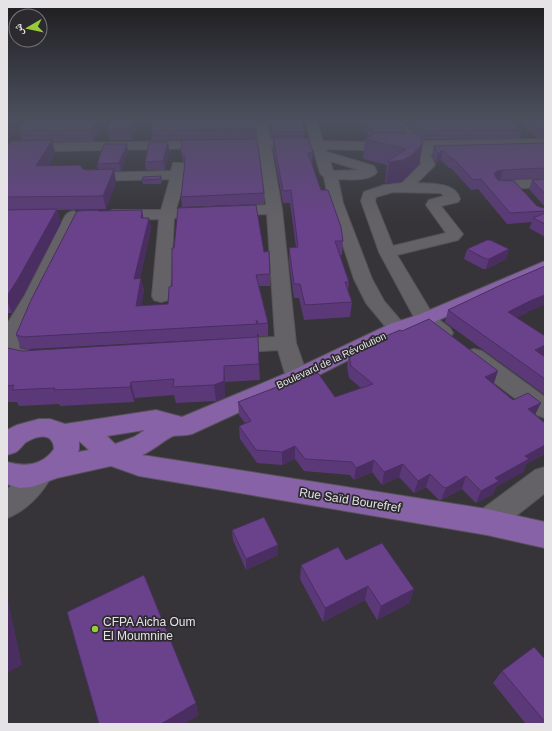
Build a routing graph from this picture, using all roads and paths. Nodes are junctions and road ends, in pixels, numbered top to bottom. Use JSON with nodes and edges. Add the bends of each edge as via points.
{"nodes":[{"id":1,"x":98,"y":153,"type":"edge"},
{"id":2,"x":266,"y":153,"type":"edge"},
{"id":3,"x":321,"y":153,"type":"edge"},
{"id":4,"x":331,"y":153,"type":"edge"},
{"id":5,"x":420,"y":153,"type":"edge"},
{"id":6,"x":428,"y":165,"type":"junction"},
{"id":7,"x":94,"y":167,"type":"junction"},
{"id":8,"x":330,"y":175,"type":"junction"},
{"id":9,"x":545,"y":183,"type":"edge"},
{"id":10,"x":500,"y":185,"type":"edge"},
{"id":11,"x":405,"y":188,"type":"junction"},
{"id":12,"x":446,"y":190,"type":"junction"},
{"id":13,"x":85,"y":191,"type":"edge"},
{"id":14,"x":274,"y":209,"type":"junction"},
{"id":15,"x":167,"y":214,"type":"junction"},
{"id":16,"x":387,"y":252,"type":"junction"},
{"id":17,"x":545,"y":266,"type":"edge"},
{"id":18,"x":161,"y":296,"type":"dead end"},
{"id":19,"x":425,"y":319,"type":"junction"},
{"id":20,"x":397,"y":328,"type":"junction"},
{"id":21,"x":286,"y":342,"type":"junction"},
{"id":22,"x":208,"y":347,"type":"edge"},
{"id":23,"x":51,"y":357,"type":"edge"},
{"id":24,"x":297,"y":377,"type":"junction"},
{"id":25,"x":545,"y":409,"type":"edge"},
{"id":26,"x":7,"y":426,"type":"edge"},
{"id":27,"x":183,"y":427,"type":"junction"},
{"id":28,"x":34,"y":429,"type":"junction"},
{"id":29,"x":73,"y":432,"type":"junction"},
{"id":30,"x":7,"y":445,"type":"edge"},
{"id":31,"x":111,"y":456,"type":"junction"},
{"id":32,"x":46,"y":471,"type":"junction"},
{"id":33,"x":7,"y":473,"type":"edge"},
{"id":34,"x":545,"y":478,"type":"edge"},
{"id":35,"x":7,"y":506,"type":"edge"},
{"id":36,"x":487,"y":522,"type":"junction"},
{"id":37,"x":545,"y":535,"type":"edge"}],
"edges":[{"from":1,"to":7,"type":"street"},
{"from":2,"to":14,"type":"street"},
{"from":3,"to":8,"type":"street"},
{"from":4,"to":8,"type":"street","via":[[369,169],[370,172]]},
{"from":5,"to":6,"type":"street"},
{"from":6,"to":11,"type":"street"},
{"from":6,"to":12,"type":"street"},
{"from":7,"to":13,"type":"street"},
{"from":7,"to":15,"type":"street","via":[[178,170]]},
{"from":8,"to":20,"type":"street","via":[[336,203],[363,279],[376,303]]},
{"from":9,"to":10,"type":"street","via":[[520,190]]},
{"from":11,"to":12,"type":"street"},
{"from":11,"to":16,"type":"street","via":[[375,191],[368,201]]},
{"from":12,"to":16,"type":"street","via":[[453,199],[432,205],[456,234]]},
{"from":14,"to":15,"type":"street"},
{"from":14,"to":21,"type":"street"},
{"from":15,"to":18,"type":"street"},
{"from":15,"to":23,"type":"street","via":[[79,216],[13,331],[8,346],[11,355],[28,358]]},
{"from":16,"to":19,"type":"street"},
{"from":17,"to":19,"type":"main road","name":"Boulevard de la Révolution"},
{"from":19,"to":20,"type":"main road","name":"Boulevard de la Révolution"},
{"from":19,"to":25,"type":"street"},
{"from":20,"to":24,"type":"main road","name":"Boulevard de la Révolution"},
{"from":21,"to":22,"type":"street"},
{"from":21,"to":24,"type":"street"},
{"from":24,"to":27,"type":"main road","name":"Boulevard de la Révolution"},
{"from":26,"to":28,"type":"main road"},
{"from":27,"to":29,"type":"main road","via":[[156,419]]},
{"from":27,"to":31,"type":"main road","name":"Boulevard de la Révolution","via":[[168,427],[143,444]]},
{"from":28,"to":29,"type":"main road"},
{"from":28,"to":30,"type":"main road","via":[[16,437]]},
{"from":29,"to":31,"type":"main road"},
{"from":29,"to":32,"type":"main road","via":[[66,440],[60,461]]},
{"from":31,"to":32,"type":"main road","name":"Boulevard de la Révolution"},
{"from":31,"to":36,"type":"main road","name":"Rue Saïd Bourefref","via":[[154,468]]},
{"from":32,"to":33,"type":"main road","name":"Boulevard de la Révolution","via":[[20,478]]},
{"from":32,"to":35,"type":"street"},
{"from":34,"to":36,"type":"street"},
{"from":36,"to":37,"type":"main road","name":"Rue Saïd Bourefref"}]}
